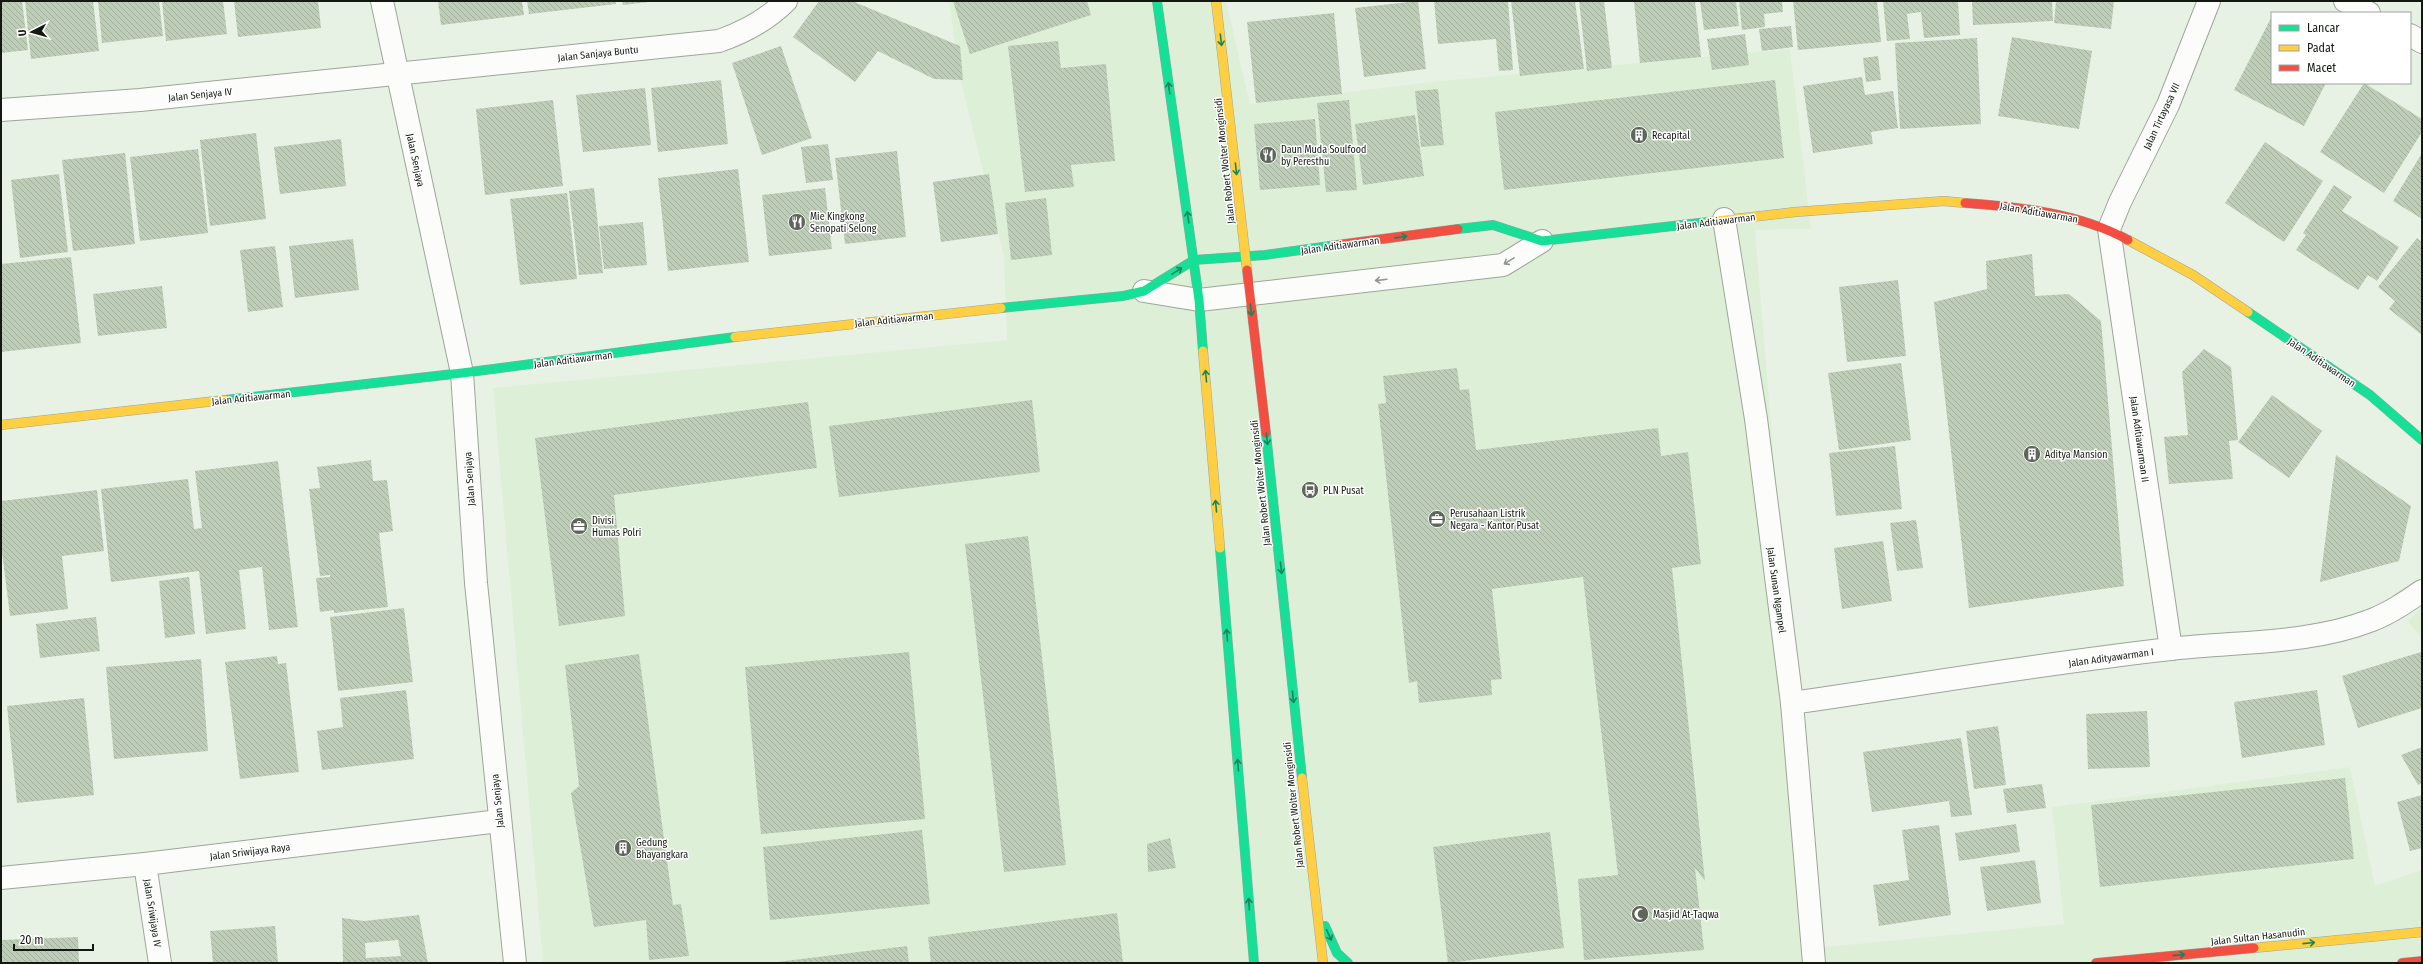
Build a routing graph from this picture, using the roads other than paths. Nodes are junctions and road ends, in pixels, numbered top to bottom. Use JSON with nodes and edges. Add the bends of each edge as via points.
{"nodes":[{"id":1,"x":382,"y":1,"type":"edge"},
{"id":2,"x":786,"y":1,"type":"edge"},
{"id":3,"x":1157,"y":1,"type":"edge"},
{"id":4,"x":1216,"y":1,"type":"edge"},
{"id":5,"x":2209,"y":1,"type":"edge"},
{"id":6,"x":2345,"y":1,"type":"edge"},
{"id":7,"x":2367,"y":12,"type":"edge"},
{"id":8,"x":2411,"y":36,"type":"edge"},
{"id":9,"x":2422,"y":42,"type":"edge"},
{"id":10,"x":399,"y":73,"type":"junction"},
{"id":11,"x":1,"y":110,"type":"edge"},
{"id":12,"x":1724,"y":220,"type":"junction"},
{"id":13,"x":2109,"y":229,"type":"junction"},
{"id":14,"x":1542,"y":241,"type":"junction"},
{"id":15,"x":1245,"y":257,"type":"junction"},
{"id":16,"x":1194,"y":260,"type":"junction"},
{"id":17,"x":1144,"y":292,"type":"junction"},
{"id":18,"x":1249,"y":295,"type":"junction"},
{"id":19,"x":1199,"y":300,"type":"junction"},
{"id":20,"x":462,"y":373,"type":"junction"},
{"id":21,"x":1,"y":425,"type":"edge"},
{"id":22,"x":2422,"y":440,"type":"edge"},
{"id":23,"x":2422,"y":591,"type":"edge"},
{"id":24,"x":2171,"y":649,"type":"junction"},
{"id":25,"x":1792,"y":703,"type":"junction"},
{"id":26,"x":499,"y":821,"type":"junction"},
{"id":27,"x":145,"y":864,"type":"junction"},
{"id":28,"x":1,"y":878,"type":"edge"},
{"id":29,"x":1315,"y":905,"type":"junction"},
{"id":30,"x":2422,"y":932,"type":"edge"},
{"id":31,"x":1252,"y":943,"type":"junction"},
{"id":32,"x":2422,"y":961,"type":"edge"},
{"id":33,"x":2124,"y":962,"type":"edge"},
{"id":34,"x":160,"y":963,"type":"edge"},
{"id":35,"x":515,"y":963,"type":"edge"},
{"id":36,"x":1244,"y":963,"type":"edge"},
{"id":37,"x":1254,"y":963,"type":"edge"},
{"id":38,"x":1324,"y":963,"type":"edge"},
{"id":39,"x":1348,"y":963,"type":"edge"},
{"id":40,"x":1814,"y":963,"type":"edge"},
{"id":41,"x":2096,"y":963,"type":"edge"},
{"id":42,"x":2402,"y":963,"type":"edge"}],
"edges":[{"from":1,"to":10,"type":"street","name":"Jalan Senjaya"},
{"from":2,"to":10,"type":"street","name":"Jalan Sanjaya Buntu","via":[[771,15],[739,34],[719,41]]},
{"from":16,"to":3,"type":"street","one_way":true},
{"from":4,"to":15,"type":"street","name":"Jalan Robert Wolter Monginsidi","one_way":true},
{"from":5,"to":13,"type":"street","name":"Jalan Tirtayasa VII","via":[[2168,105]]},
{"from":6,"to":7,"type":"street"},
{"from":8,"to":9,"type":"street"},
{"from":10,"to":11,"type":"street","name":"Jalan Senjaya IV","via":[[140,100]]},
{"from":10,"to":20,"type":"street","name":"Jalan Senjaya"},
{"from":12,"to":13,"type":"street","name":"Jalan Aditiawarman","via":[[1865,205],[1944,201],[2010,206],[2076,218]]},
{"from":12,"to":14,"type":"street","name":"Jalan Aditiawarman"},
{"from":12,"to":25,"type":"street","name":"Jalan Sunan Ngampel","via":[[1756,419]]},
{"from":13,"to":22,"type":"street","name":"Jalan Aditiawarman","via":[[2193,275],[2242,308],[2370,395]]},
{"from":13,"to":24,"type":"street","name":"Jalan Aditiawarman II"},
{"from":15,"to":14,"type":"street","name":"Jalan Aditiawarman","one_way":true,"via":[[1493,225]]},
{"from":14,"to":18,"type":"street","name":"Jalan Aditiawarman","one_way":true,"via":[[1503,265]]},
{"from":15,"to":16,"type":"street","name":"Jalan Aditiawarman"},
{"from":15,"to":18,"type":"street","name":"Jalan Robert Wolter Monginsidi"},
{"from":17,"to":16,"type":"street","name":"Jalan Aditiawarman","one_way":true},
{"from":16,"to":19,"type":"street"},
{"from":17,"to":19,"type":"street","name":"Jalan Aditiawarman"},
{"from":17,"to":20,"type":"street","name":"Jalan Aditiawarman","via":[[815,327]]},
{"from":18,"to":19,"type":"street","name":"Jalan Aditiawarman"},
{"from":18,"to":29,"type":"street","name":"Jalan Robert Wolter Monginsidi","one_way":true,"via":[[1273,489]]},
{"from":31,"to":19,"type":"street","one_way":true},
{"from":20,"to":21,"type":"street","name":"Jalan Aditiawarman"},
{"from":20,"to":26,"type":"street","name":"Jalan Senjaya","via":[[476,583]]},
{"from":23,"to":24,"type":"street","name":"Jalan Adityawarman I","via":[[2404,604],[2372,620],[2333,632],[2289,639]]},
{"from":24,"to":25,"type":"street","name":"Jalan Adityawarman I"},
{"from":25,"to":40,"type":"street","name":"Jalan Sunan Ngampel"},
{"from":26,"to":27,"type":"street","name":"Jalan Sriwijaya Raya"},
{"from":26,"to":35,"type":"street","name":"Jalan Senjaya"},
{"from":27,"to":28,"type":"street","name":"Jalan Sriwijaya Raya"},
{"from":27,"to":34,"type":"street","name":"Jalan Sriwijaya IV"},
{"from":29,"to":38,"type":"street","name":"Jalan Robert Wolter Monginsidi"},
{"from":29,"to":39,"type":"street","one_way":true,"via":[[1337,953]]},
{"from":33,"to":30,"type":"street","name":"Jalan Sultan Hasanudin","one_way":true},
{"from":31,"to":36,"type":"street"},
{"from":31,"to":37,"type":"street"},
{"from":32,"to":42,"type":"street"},
{"from":33,"to":41,"type":"street","name":"Jalan Sultan Hasanudin"}]}
